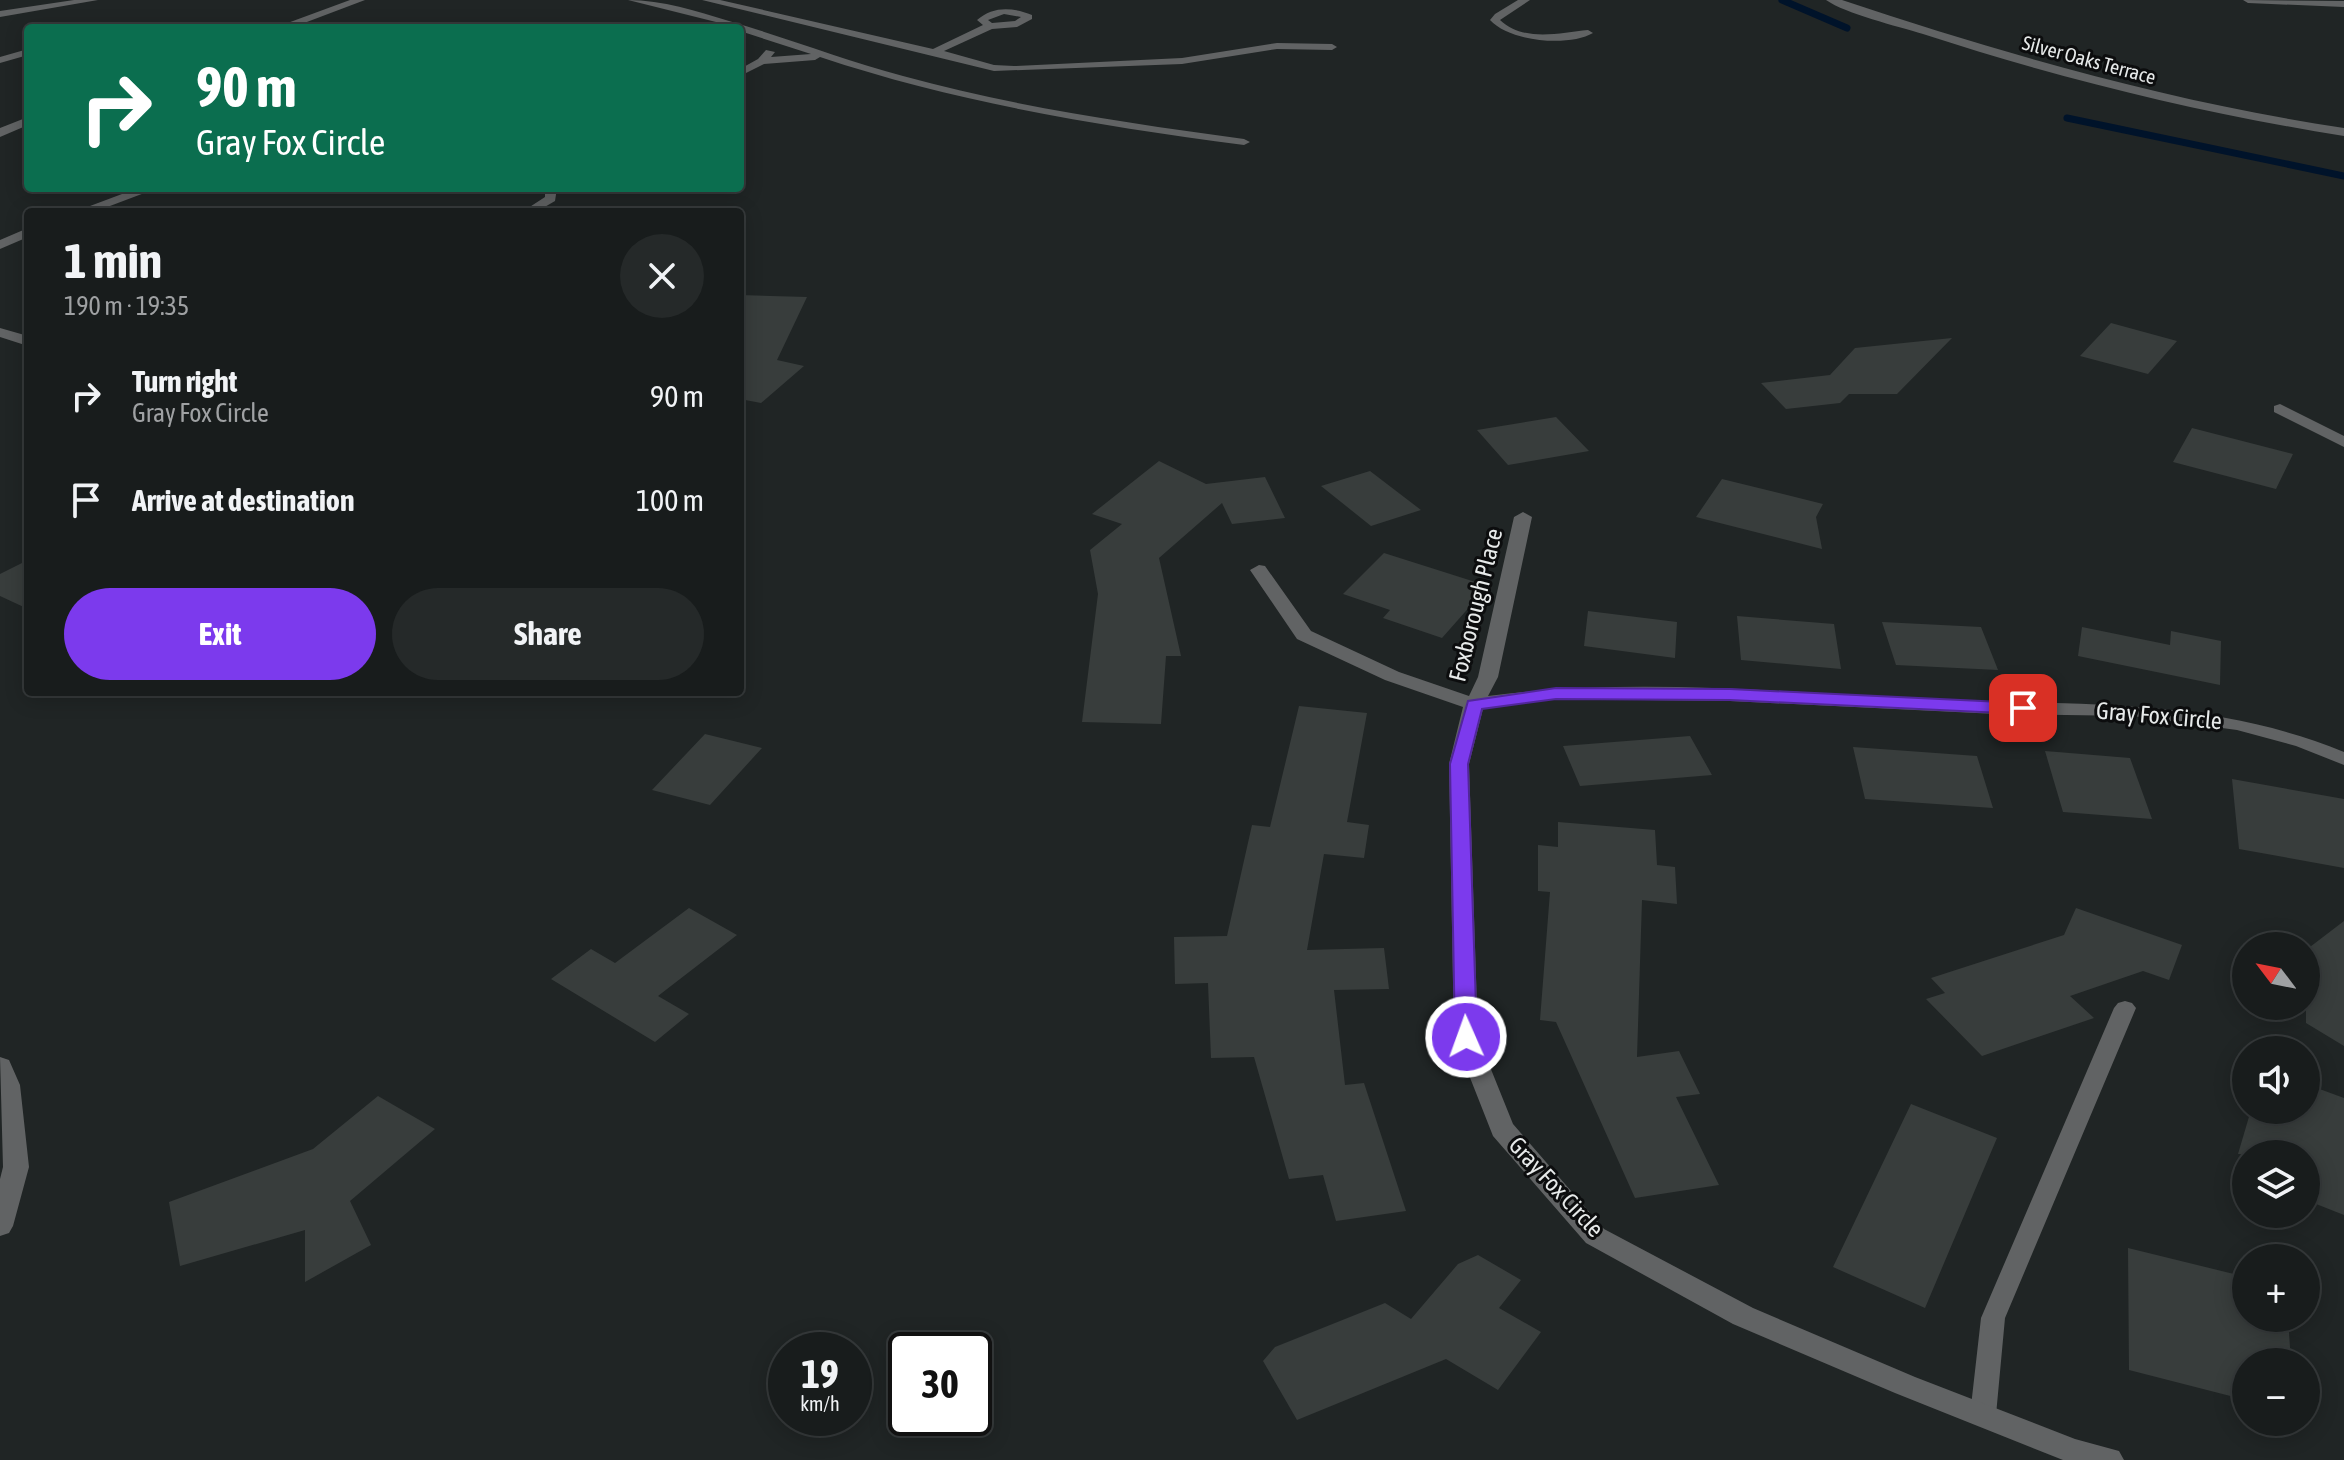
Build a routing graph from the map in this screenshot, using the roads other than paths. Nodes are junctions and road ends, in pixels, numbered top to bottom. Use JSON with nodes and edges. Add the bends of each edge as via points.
{"nodes":[{"id":1,"x":93,"y":0,"type":"edge"},
{"id":2,"x":360,"y":0,"type":"edge"},
{"id":3,"x":633,"y":0,"type":"edge"},
{"id":4,"x":707,"y":0,"type":"edge"},
{"id":5,"x":773,"y":0,"type":"edge"},
{"id":6,"x":1525,"y":0,"type":"edge"},
{"id":7,"x":1831,"y":0,"type":"edge"},
{"id":8,"x":2248,"y":0,"type":"edge"},
{"id":9,"x":2344,"y":4,"type":"edge"},
{"id":10,"x":750,"y":10,"type":"junction"},
{"id":11,"x":0,"y":14,"type":"edge"},
{"id":12,"x":291,"y":24,"type":"edge"},
{"id":13,"x":729,"y":24,"type":"edge"},
{"id":14,"x":990,"y":26,"type":"dead end"},
{"id":15,"x":744,"y":29,"type":"edge"},
{"id":16,"x":1588,"y":33,"type":"dead end"},
{"id":17,"x":779,"y":41,"type":"junction"},
{"id":18,"x":1332,"y":47,"type":"dead end"},
{"id":19,"x":934,"y":52,"type":"junction"},
{"id":20,"x":24,"y":53,"type":"edge"},
{"id":21,"x":826,"y":57,"type":"junction"},
{"id":22,"x":0,"y":60,"type":"edge"},
{"id":23,"x":762,"y":61,"type":"junction"},
{"id":24,"x":744,"y":71,"type":"edge"},
{"id":25,"x":24,"y":116,"type":"edge"},
{"id":26,"x":0,"y":121,"type":"edge"},
{"id":27,"x":24,"y":123,"type":"edge"},
{"id":28,"x":2344,"y":132,"type":"edge"},
{"id":29,"x":0,"y":133,"type":"edge"},
{"id":30,"x":1244,"y":142,"type":"dead end"},
{"id":31,"x":139,"y":192,"type":"edge"},
{"id":32,"x":551,"y":192,"type":"edge"},
{"id":33,"x":93,"y":208,"type":"edge"},
{"id":34,"x":535,"y":208,"type":"edge"},
{"id":35,"x":24,"y":234,"type":"edge"},
{"id":36,"x":0,"y":245,"type":"edge"},
{"id":37,"x":0,"y":332,"type":"edge"},
{"id":38,"x":24,"y":340,"type":"edge"},
{"id":39,"x":2280,"y":409,"type":"dead end"},
{"id":40,"x":2344,"y":442,"type":"edge"},
{"id":41,"x":1523,"y":517,"type":"dead end"},
{"id":42,"x":1259,"y":570,"type":"dead end"},
{"id":43,"x":1474,"y":704,"type":"junction"},
{"id":44,"x":2344,"y":759,"type":"edge"},
{"id":45,"x":2125,"y":1008,"type":"dead end"},
{"id":46,"x":0,"y":1066,"type":"edge"},
{"id":47,"x":0,"y":1226,"type":"edge"},
{"id":48,"x":1983,"y":1415,"type":"junction"},
{"id":49,"x":2109,"y":1460,"type":"edge"}],
"edges":[{"from":1,"to":11,"type":"lane"},
{"from":2,"to":12,"type":"street"},
{"from":3,"to":13,"type":"lane"},
{"from":4,"to":10,"type":"lane"},
{"from":5,"to":10,"type":"lane"},
{"from":6,"to":16,"type":"lane","via":[[1498,16],[1499,26],[1527,36]]},
{"from":7,"to":28,"type":"street","name":"Silver Oaks Terrace","via":[[2062,72],[2270,122]]},
{"from":8,"to":9,"type":"street"},
{"from":10,"to":19,"type":"lane"},
{"from":14,"to":19,"type":"lane"},
{"from":15,"to":17,"type":"lane"},
{"from":17,"to":21,"type":"lane"},
{"from":17,"to":23,"type":"lane"},
{"from":18,"to":19,"type":"lane","via":[[1277,46],[1182,61],[1014,69]]},
{"from":20,"to":22,"type":"lane"},
{"from":21,"to":23,"type":"lane"},
{"from":21,"to":30,"type":"lane","via":[[965,95],[1119,125]]},
{"from":23,"to":24,"type":"lane"},
{"from":25,"to":26,"type":"street"},
{"from":27,"to":29,"type":"street"},
{"from":31,"to":33,"type":"street"},
{"from":32,"to":34,"type":"lane","via":[[551,198]]},
{"from":35,"to":36,"type":"street"},
{"from":37,"to":38,"type":"street"},
{"from":39,"to":40,"type":"street"},
{"from":41,"to":43,"type":"street","name":"Foxborough Place","via":[[1488,677]]},
{"from":42,"to":43,"type":"street","via":[[1304,635],[1392,676]]},
{"from":43,"to":44,"type":"street","name":"Gray Fox Circle","via":[[1556,693],[2133,710],[2238,724]]},
{"from":43,"to":48,"type":"street","name":"Gray Fox Circle","via":[[1459,764],[1466,1037],[1502,1129],[1595,1236],[1743,1316]]},
{"from":45,"to":48,"type":"lane","via":[[1993,1318]]},
{"from":46,"to":47,"type":"street","via":[[8,1085],[16,1167]]},
{"from":48,"to":49,"type":"street","name":"Gray Fox Circle"}]}
